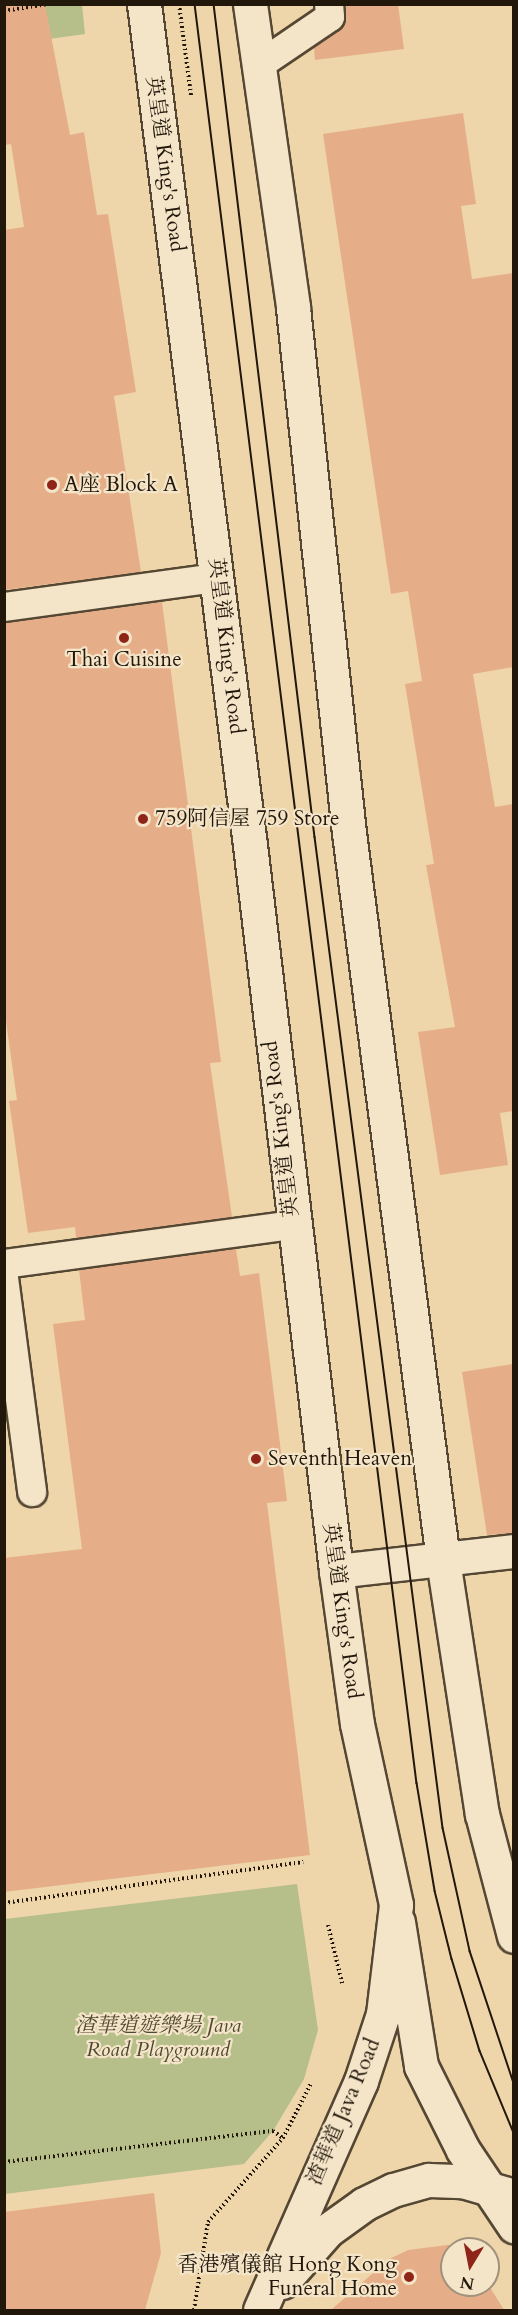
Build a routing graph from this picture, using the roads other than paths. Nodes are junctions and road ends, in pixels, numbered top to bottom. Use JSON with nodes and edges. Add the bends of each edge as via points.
{"nodes":[{"id":1,"x":144,"y":4,"type":"edge"},
{"id":2,"x":250,"y":4,"type":"edge"},
{"id":3,"x":328,"y":4,"type":"edge"},
{"id":4,"x":258,"y":66,"type":"junction"},
{"id":5,"x":217,"y":578,"type":"junction"},
{"id":6,"x":4,"y":607,"type":"edge"},
{"id":7,"x":293,"y":1225,"type":"junction"},
{"id":8,"x":4,"y":1264,"type":"edge"},
{"id":9,"x":4,"y":1278,"type":"edge"},
{"id":10,"x":32,"y":1492,"type":"dead end"},
{"id":11,"x":513,"y":1551,"type":"edge"},
{"id":12,"x":443,"y":1560,"type":"junction"},
{"id":13,"x":336,"y":1571,"type":"junction"},
{"id":14,"x":396,"y":1905,"type":"junction"},
{"id":15,"x":513,"y":1936,"type":"edge"},
{"id":16,"x":502,"y":2192,"type":"edge"},
{"id":17,"x":513,"y":2226,"type":"edge"},
{"id":18,"x":261,"y":2310,"type":"edge"}],
"edges":[{"from":1,"to":5,"type":"main road","name":"英皇道 King's Road"},
{"from":2,"to":4,"type":"main road"},
{"from":3,"to":4,"type":"lane","via":[[330,17]]},
{"from":4,"to":12,"type":"main road","via":[[295,328],[349,834]]},
{"from":5,"to":6,"type":"lane"},
{"from":5,"to":7,"type":"main road","name":"英皇道 King's Road"},
{"from":7,"to":8,"type":"lane"},
{"from":7,"to":13,"type":"main road","name":"英皇道 King's Road"},
{"from":9,"to":10,"type":"lane"},
{"from":11,"to":12,"type":"main road"},
{"from":12,"to":13,"type":"main road"},
{"from":12,"to":15,"type":"main road","via":[[482,1814]]},
{"from":13,"to":14,"type":"main road","name":"英皇道 King's Road","via":[[357,1724]]},
{"from":14,"to":16,"type":"main road","name":"英皇道 King's Road","via":[[421,2066],[463,2150]]},
{"from":14,"to":18,"type":"main road","name":"渣華道 Java Road","via":[[380,2026],[361,2081]]},
{"from":16,"to":17,"type":"main road","name":"英皇道 King's Road"},
{"from":16,"to":18,"type":"main road","via":[[429,2180],[393,2190],[364,2204],[328,2230],[293,2267]]}]}
